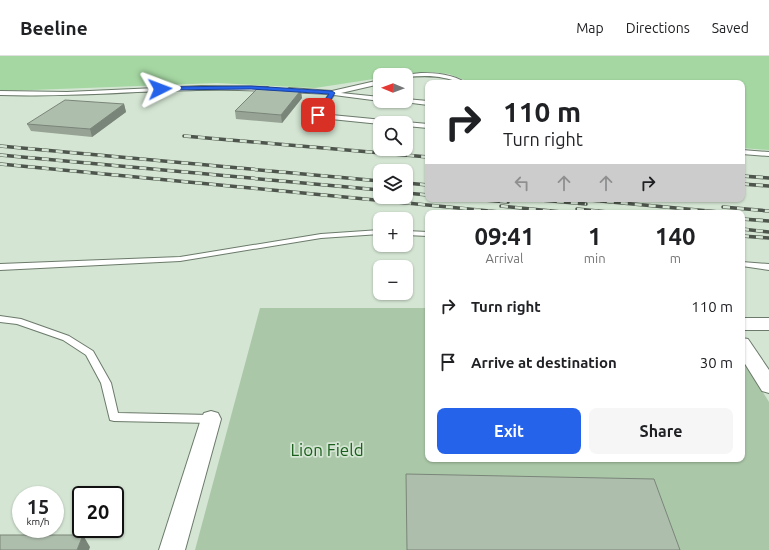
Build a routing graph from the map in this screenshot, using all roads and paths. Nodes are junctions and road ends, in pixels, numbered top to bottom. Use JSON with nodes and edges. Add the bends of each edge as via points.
{"nodes":[{"id":1,"x":413,"y":75,"type":"edge"},
{"id":2,"x":457,"y":80,"type":"edge"},
{"id":3,"x":373,"y":84,"type":"edge"},
{"id":4,"x":273,"y":89,"type":"edge"},
{"id":5,"x":281,"y":90,"type":"edge"},
{"id":6,"x":0,"y":93,"type":"edge"},
{"id":7,"x":332,"y":93,"type":"junction"},
{"id":8,"x":373,"y":98,"type":"edge"},
{"id":9,"x":413,"y":101,"type":"edge"},
{"id":10,"x":425,"y":102,"type":"edge"},
{"id":11,"x":373,"y":121,"type":"edge"},
{"id":12,"x":413,"y":125,"type":"edge"},
{"id":13,"x":425,"y":126,"type":"edge"},
{"id":14,"x":745,"y":152,"type":"edge"},
{"id":15,"x":769,"y":154,"type":"edge"},
{"id":16,"x":373,"y":232,"type":"edge"},
{"id":17,"x":413,"y":233,"type":"edge"},
{"id":18,"x":425,"y":234,"type":"edge"},
{"id":19,"x":745,"y":264,"type":"edge"},
{"id":20,"x":0,"y":266,"type":"edge"},
{"id":21,"x":769,"y":267,"type":"edge"},
{"id":22,"x":0,"y":319,"type":"edge"},
{"id":23,"x":745,"y":324,"type":"edge"},
{"id":24,"x":769,"y":324,"type":"edge"},
{"id":25,"x":745,"y":349,"type":"edge"},
{"id":26,"x":769,"y":386,"type":"edge"},
{"id":27,"x":211,"y":419,"type":"joint"},
{"id":28,"x":172,"y":550,"type":"edge"}],
"edges":[{"from":1,"to":2,"type":"lane","via":[[433,74]]},
{"from":3,"to":7,"type":"lane"},
{"from":4,"to":6,"type":"lane","via":[[191,87],[43,94]]},
{"from":5,"to":7,"type":"lane"},
{"from":7,"to":8,"type":"lane"},
{"from":7,"to":11,"type":"lane","via":[[318,115]]},
{"from":9,"to":10,"type":"lane"},
{"from":12,"to":13,"type":"lane"},
{"from":14,"to":15,"type":"lane"},
{"from":16,"to":20,"type":"lane","via":[[321,236],[180,259]]},
{"from":17,"to":18,"type":"lane"},
{"from":19,"to":21,"type":"lane"},
{"from":22,"to":27,"type":"lane","via":[[18,321],[66,338],[90,353],[106,383],[114,417]]},
{"from":23,"to":24,"type":"street"},
{"from":25,"to":26,"type":"street"},
{"from":27,"to":28,"type":"street"}]}
